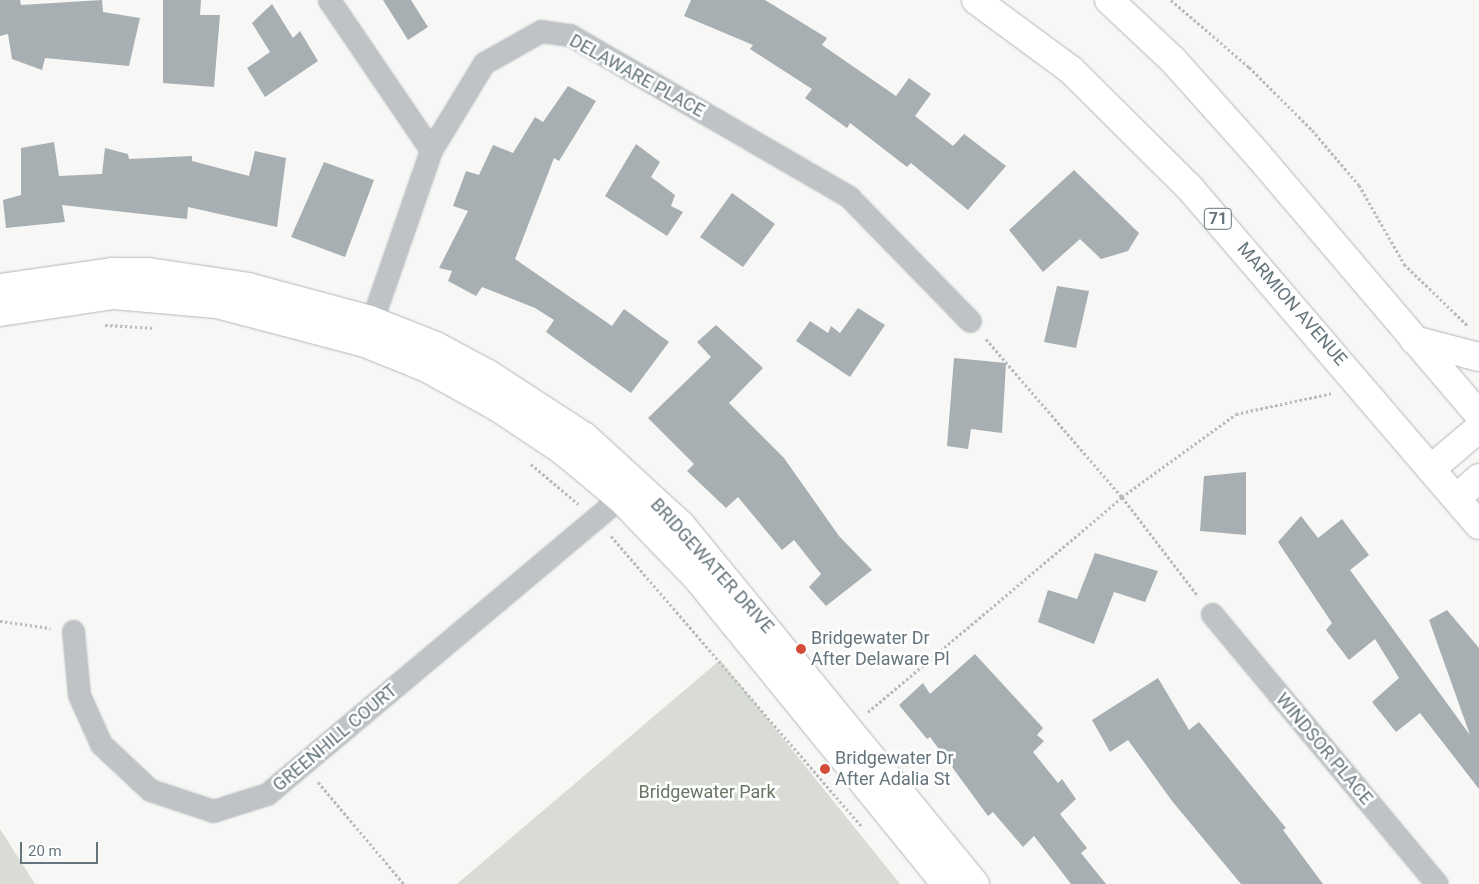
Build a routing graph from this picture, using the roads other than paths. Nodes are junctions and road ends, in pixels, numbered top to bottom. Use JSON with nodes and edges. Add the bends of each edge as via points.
{"nodes":[{"id":1,"x":329,"y":0,"type":"edge"},
{"id":2,"x":976,"y":0,"type":"edge"},
{"id":3,"x":1109,"y":0,"type":"edge"},
{"id":4,"x":431,"y":150,"type":"junction"},
{"id":5,"x":0,"y":288,"type":"edge"},
{"id":6,"x":0,"y":312,"type":"edge"},
{"id":7,"x":970,"y":321,"type":"road end"},
{"id":8,"x":367,"y":332,"type":"junction"},
{"id":9,"x":1414,"y":340,"type":"junction"},
{"id":10,"x":1479,"y":357,"type":"edge"},
{"id":11,"x":1479,"y":415,"type":"edge"},
{"id":12,"x":1479,"y":428,"type":"edge"},
{"id":13,"x":1431,"y":469,"type":"junction"},
{"id":14,"x":1479,"y":478,"type":"edge"},
{"id":15,"x":629,"y":491,"type":"junction"},
{"id":16,"x":1457,"y":498,"type":"junction"},
{"id":17,"x":1479,"y":525,"type":"edge"},
{"id":18,"x":1212,"y":614,"type":"road end"},
{"id":19,"x":73,"y":631,"type":"road end"},
{"id":20,"x":946,"y":884,"type":"edge"},
{"id":21,"x":975,"y":884,"type":"edge"},
{"id":22,"x":1437,"y":884,"type":"edge"}],
"edges":[{"from":1,"to":4,"type":"street"},
{"from":2,"to":13,"type":"main road","name":"MARMION AVENUE","number":"71","via":[[1072,70],[1189,187],[1364,386]]},
{"from":3,"to":9,"type":"main road","via":[[1173,60]]},
{"from":4,"to":7,"type":"street","name":"DELAWARE PLACE","via":[[484,64],[541,31],[570,36],[849,197]]},
{"from":4,"to":8,"type":"street","name":"DELAWARE PLACE"},
{"from":5,"to":8,"type":"main road","name":"BRIDGEWATER DRIVE","via":[[59,277],[148,272],[289,295]]},
{"from":6,"to":8,"type":"main road","name":"BRIDGEWATER DRIVE","via":[[114,295],[154,298]]},
{"from":8,"to":15,"type":"main road","name":"BRIDGEWATER DRIVE","via":[[499,408]]},
{"from":9,"to":10,"type":"main road"},
{"from":9,"to":11,"type":"main road"},
{"from":12,"to":13,"type":"main road"},
{"from":13,"to":16,"type":"main road","name":"MARMION AVENUE","number":"71"},
{"from":14,"to":16,"type":"main road"},
{"from":15,"to":19,"type":"street","name":"GREENHILL COURT","via":[[267,794],[213,811],[150,790],[101,744],[79,694]]},
{"from":15,"to":20,"type":"main road","name":"BRIDGEWATER DRIVE"},
{"from":15,"to":21,"type":"main road","name":"BRIDGEWATER DRIVE","via":[[738,591]]},
{"from":16,"to":17,"type":"main road","name":"MARMION AVENUE","number":"71"},
{"from":18,"to":22,"type":"street","name":"WINDSOR PLACE"}]}
